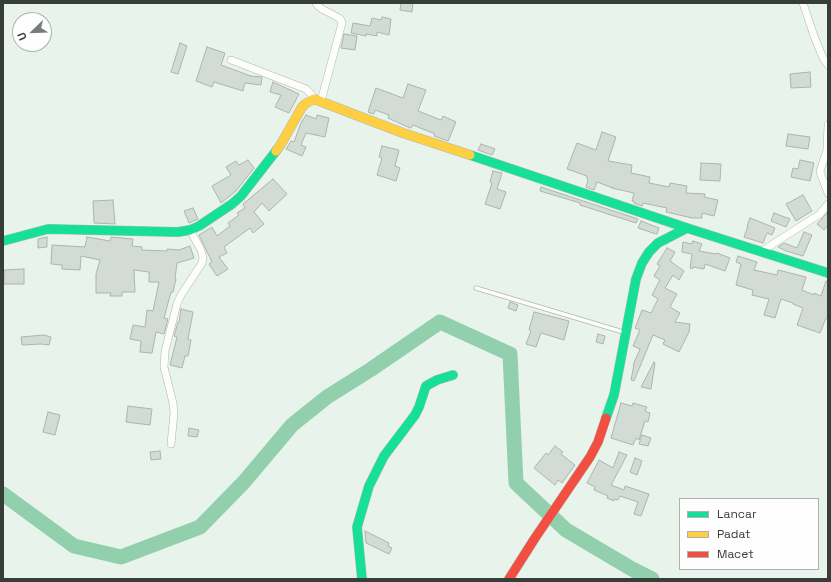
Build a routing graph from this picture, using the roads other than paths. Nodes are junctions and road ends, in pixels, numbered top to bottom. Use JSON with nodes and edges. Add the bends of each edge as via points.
{"nodes":[{"id":1,"x":316,"y":3,"type":"edge"},
{"id":2,"x":803,"y":3,"type":"edge"},
{"id":3,"x":231,"y":60,"type":"dead end"},
{"id":4,"x":828,"y":65,"type":"edge"},
{"id":5,"x":318,"y":100,"type":"junction"},
{"id":6,"x":828,"y":125,"type":"edge"},
{"id":7,"x":828,"y":193,"type":"edge"},
{"id":8,"x":828,"y":204,"type":"edge"},
{"id":9,"x":687,"y":228,"type":"junction"},
{"id":10,"x":190,"y":230,"type":"junction"},
{"id":11,"x":3,"y":241,"type":"edge"},
{"id":12,"x":761,"y":251,"type":"junction"},
{"id":13,"x":828,"y":273,"type":"edge"},
{"id":14,"x":476,"y":288,"type":"dead end"},
{"id":15,"x":626,"y":333,"type":"junction"},
{"id":16,"x":453,"y":375,"type":"dead end"},
{"id":17,"x":171,"y":444,"type":"dead end"},
{"id":18,"x":362,"y":579,"type":"edge"},
{"id":19,"x":509,"y":579,"type":"edge"}],
"edges":[{"from":1,"to":5,"type":"street","via":[[339,18],[342,23]]},
{"from":2,"to":4,"type":"street"},
{"from":3,"to":5,"type":"street","via":[[306,89]]},
{"from":5,"to":9,"type":"main road","via":[[404,133]]},
{"from":5,"to":10,"type":"main road","via":[[302,107],[281,144],[241,196]]},
{"from":6,"to":7,"type":"street","via":[[826,150],[820,171]]},
{"from":8,"to":12,"type":"street","via":[[820,214]]},
{"from":9,"to":12,"type":"main road"},
{"from":9,"to":15,"type":"main road","via":[[658,243],[642,263],[636,279]]},
{"from":10,"to":11,"type":"main road","via":[[178,232],[48,229]]},
{"from":10,"to":17,"type":"street","via":[[203,258],[177,304],[165,352],[164,367],[174,413]]},
{"from":12,"to":13,"type":"main road"},
{"from":14,"to":15,"type":"lane"},
{"from":15,"to":19,"type":"main road","via":[[614,395],[598,442]]},
{"from":16,"to":18,"type":"main road","via":[[426,386],[415,415],[384,456],[369,486],[357,527]]}]}
